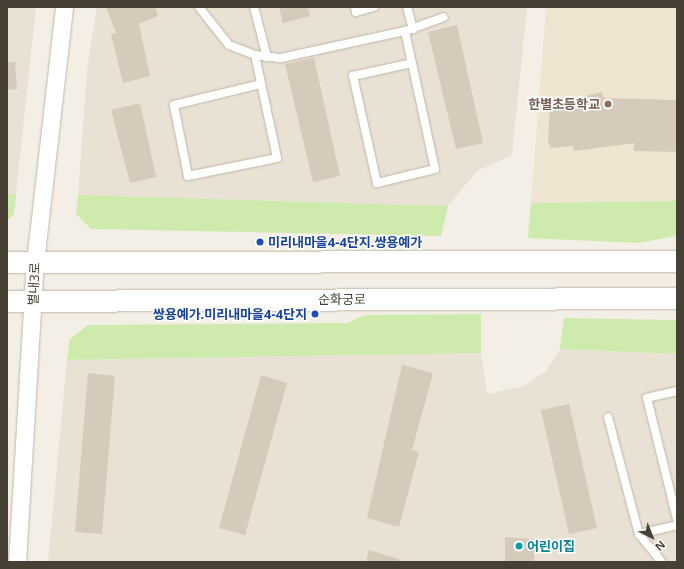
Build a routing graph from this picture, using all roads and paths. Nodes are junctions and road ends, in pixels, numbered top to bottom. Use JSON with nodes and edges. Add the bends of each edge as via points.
{"nodes":[{"id":1,"x":64,"y":7,"type":"edge"},
{"id":2,"x":199,"y":7,"type":"edge"},
{"id":3,"x":254,"y":7,"type":"edge"},
{"id":4,"x":355,"y":7,"type":"edge"},
{"id":5,"x":374,"y":7,"type":"edge"},
{"id":6,"x":407,"y":7,"type":"edge"},
{"id":7,"x":444,"y":17,"type":"dead end"},
{"id":8,"x":409,"y":30,"type":"junction"},
{"id":9,"x":255,"y":55,"type":"junction"},
{"id":10,"x":266,"y":57,"type":"junction"},
{"id":11,"x":412,"y":63,"type":"junction"},
{"id":12,"x":261,"y":84,"type":"junction"},
{"id":13,"x":677,"y":261,"type":"edge"},
{"id":14,"x":7,"y":262,"type":"edge"},
{"id":15,"x":35,"y":262,"type":"junction"},
{"id":16,"x":677,"y":298,"type":"edge"},
{"id":17,"x":7,"y":301,"type":"edge"},
{"id":18,"x":33,"y":301,"type":"junction"},
{"id":19,"x":677,"y":391,"type":"edge"},
{"id":20,"x":608,"y":417,"type":"dead end"},
{"id":21,"x":677,"y":519,"type":"edge"},
{"id":22,"x":677,"y":524,"type":"edge"},
{"id":23,"x":639,"y":534,"type":"junction"},
{"id":24,"x":17,"y":562,"type":"edge"},
{"id":25,"x":662,"y":562,"type":"edge"}],
"edges":[{"from":1,"to":15,"type":"street","name":"별내3로"},
{"from":2,"to":9,"type":"lane","via":[[229,45]]},
{"from":3,"to":10,"type":"lane"},
{"from":4,"to":5,"type":"lane","via":[[356,12]]},
{"from":6,"to":8,"type":"lane"},
{"from":7,"to":8,"type":"lane"},
{"from":8,"to":10,"type":"lane","via":[[280,58]]},
{"from":8,"to":11,"type":"lane"},
{"from":9,"to":10,"type":"lane"},
{"from":9,"to":12,"type":"lane"},
{"from":11,"to":11,"type":"lane","via":[[435,169],[377,183],[353,76]]},
{"from":12,"to":12,"type":"lane","via":[[276,158],[188,176],[174,105]]},
{"from":13,"to":15,"type":"street"},
{"from":14,"to":15,"type":"street"},
{"from":15,"to":18,"type":"street","name":"별내3로"},
{"from":16,"to":18,"type":"street","name":"순화궁로"},
{"from":17,"to":18,"type":"street","name":"순화궁로"},
{"from":18,"to":24,"type":"street","name":"별내3로"},
{"from":19,"to":21,"type":"lane","via":[[647,398]]},
{"from":20,"to":23,"type":"lane"},
{"from":22,"to":23,"type":"lane"},
{"from":23,"to":25,"type":"lane"}]}
